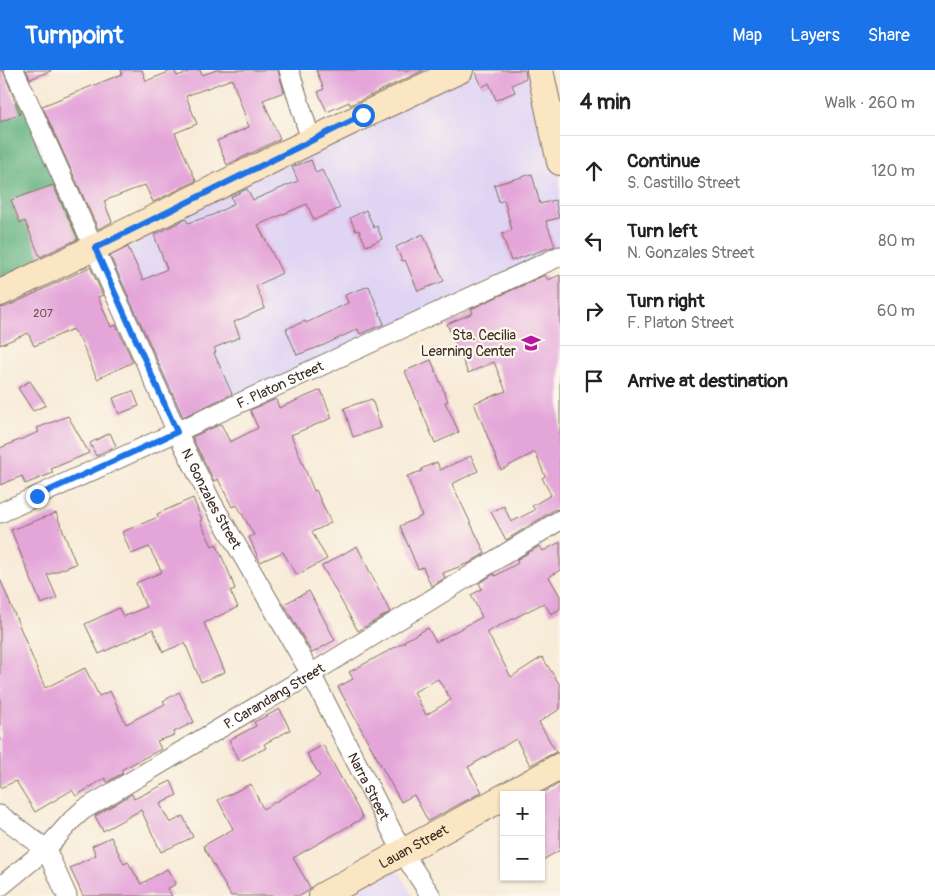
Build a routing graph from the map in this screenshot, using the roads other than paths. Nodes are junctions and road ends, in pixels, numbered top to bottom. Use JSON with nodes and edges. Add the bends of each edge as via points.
{"nodes":[{"id":1,"x":14,"y":70,"type":"edge"},
{"id":2,"x":289,"y":70,"type":"edge"},
{"id":3,"x":460,"y":70,"type":"edge"},
{"id":4,"x":540,"y":70,"type":"edge"},
{"id":5,"x":311,"y":140,"type":"junction"},
{"id":6,"x":560,"y":162,"type":"edge"},
{"id":7,"x":95,"y":248,"type":"junction"},
{"id":8,"x":560,"y":256,"type":"edge"},
{"id":9,"x":0,"y":293,"type":"edge"},
{"id":10,"x":177,"y":432,"type":"junction"},
{"id":11,"x":0,"y":513,"type":"edge"},
{"id":12,"x":560,"y":520,"type":"edge"},
{"id":13,"x":311,"y":674,"type":"junction"},
{"id":14,"x":560,"y":766,"type":"edge"},
{"id":15,"x":515,"y":791,"type":"edge"},
{"id":16,"x":500,"y":799,"type":"edge"},
{"id":17,"x":0,"y":815,"type":"edge"},
{"id":18,"x":46,"y":849,"type":"junction"},
{"id":19,"x":403,"y":853,"type":"junction"},
{"id":20,"x":0,"y":887,"type":"edge"},
{"id":21,"x":66,"y":896,"type":"edge"},
{"id":22,"x":322,"y":896,"type":"edge"},
{"id":23,"x":431,"y":896,"type":"edge"}],
"edges":[{"from":1,"to":7,"type":"street","name":"N. Gonzales Street"},
{"from":2,"to":5,"type":"street"},
{"from":3,"to":5,"type":"street"},
{"from":4,"to":6,"type":"street"},
{"from":5,"to":7,"type":"street"},
{"from":7,"to":9,"type":"street"},
{"from":7,"to":10,"type":"street","name":"N. Gonzales Street"},
{"from":8,"to":10,"type":"street","name":"F. Platon Street"},
{"from":10,"to":11,"type":"street","name":"F. Platon Street"},
{"from":10,"to":13,"type":"street","name":"N. Gonzales Street","via":[[211,501]]},
{"from":12,"to":13,"type":"street","name":"P. Carandang Street"},
{"from":13,"to":18,"type":"street","name":"P. Carandang Street","via":[[83,810]]},
{"from":13,"to":19,"type":"street","name":"Narra Street"},
{"from":14,"to":15,"type":"street"},
{"from":16,"to":19,"type":"street","name":"Lauan Street"},
{"from":17,"to":18,"type":"street"},
{"from":18,"to":20,"type":"street","name":"P. Carandang Street"},
{"from":18,"to":21,"type":"street"},
{"from":19,"to":22,"type":"street","name":"Lauan Street"},
{"from":19,"to":23,"type":"street","name":"Narra Street"}]}
